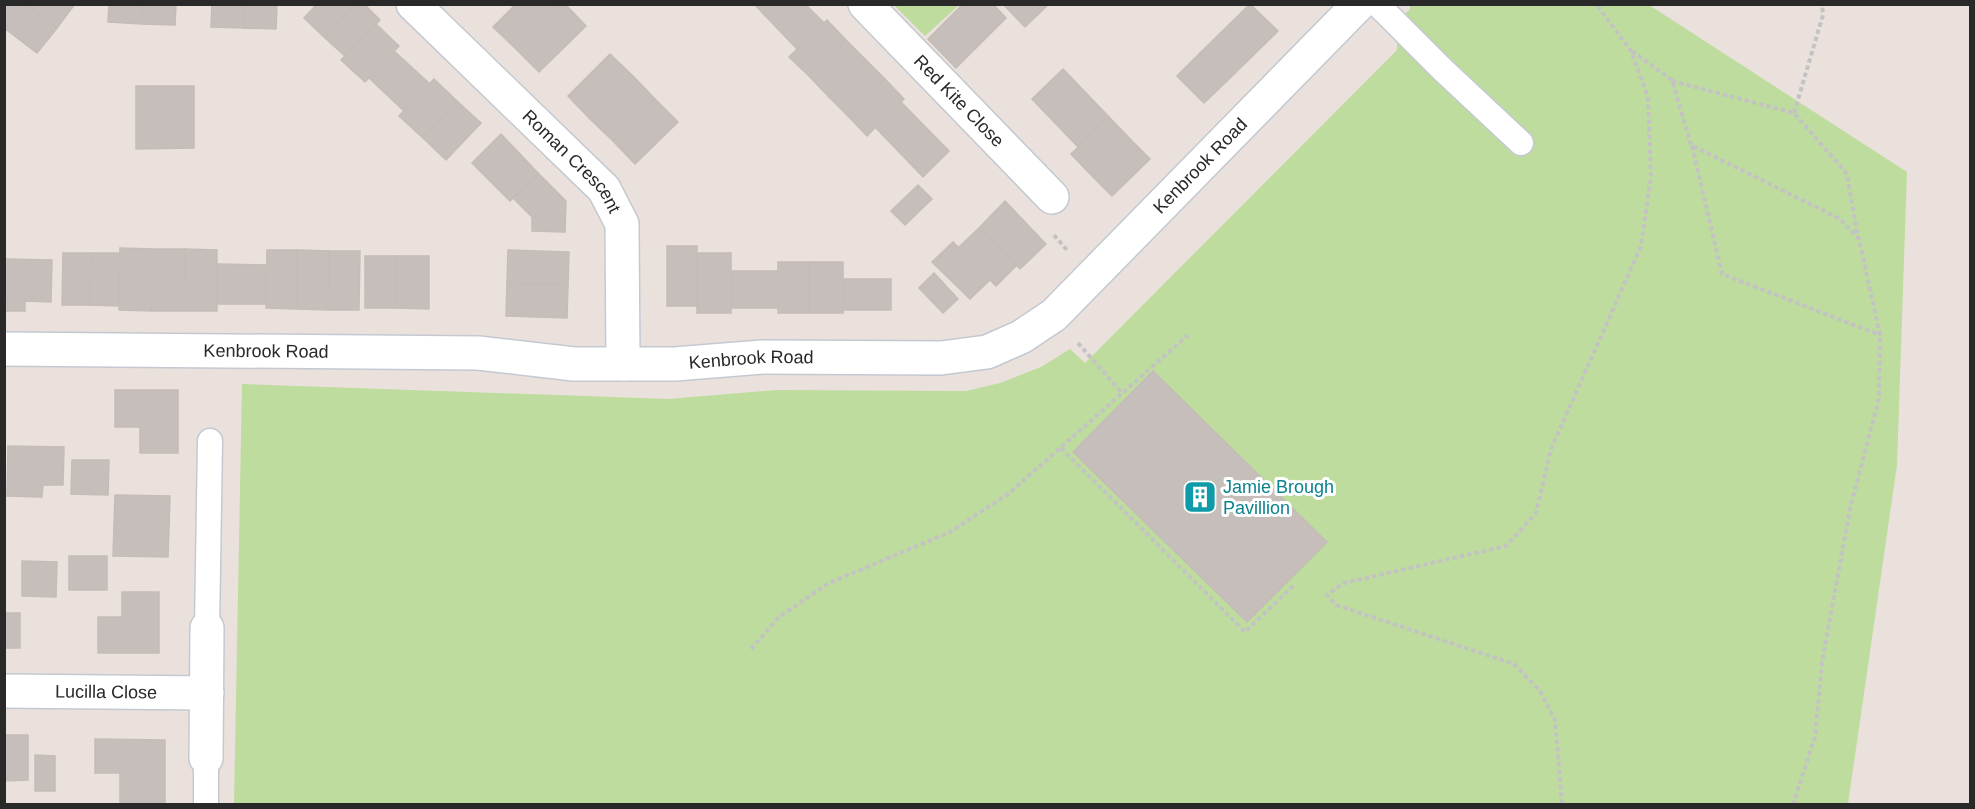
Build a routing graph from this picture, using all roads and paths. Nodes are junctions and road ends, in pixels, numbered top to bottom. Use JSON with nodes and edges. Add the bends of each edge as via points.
{"nodes":[{"id":1,"x":412,"y":4,"type":"edge"},
{"id":2,"x":865,"y":4,"type":"edge"},
{"id":3,"x":1359,"y":4,"type":"edge"},
{"id":4,"x":1377,"y":4,"type":"edge"},
{"id":5,"x":1596,"y":4,"type":"edge"},
{"id":6,"x":1822,"y":4,"type":"edge"},
{"id":7,"x":1631,"y":51,"type":"junction"},
{"id":8,"x":1672,"y":81,"type":"junction"},
{"id":9,"x":1794,"y":113,"type":"junction"},
{"id":10,"x":1521,"y":143,"type":"dead end"},
{"id":11,"x":1691,"y":145,"type":"junction"},
{"id":12,"x":1052,"y":196,"type":"joint"},
{"id":13,"x":1859,"y":239,"type":"junction"},
{"id":14,"x":1091,"y":277,"type":"junction"},
{"id":15,"x":1054,"y":315,"type":"junction"},
{"id":16,"x":1188,"y":335,"type":"dead end"},
{"id":17,"x":1880,"y":335,"type":"junction"},
{"id":18,"x":4,"y":348,"type":"edge"},
{"id":19,"x":623,"y":364,"type":"junction"},
{"id":20,"x":1122,"y":393,"type":"junction"},
{"id":21,"x":210,"y":441,"type":"dead end"},
{"id":22,"x":1060,"y":448,"type":"junction"},
{"id":23,"x":1293,"y":586,"type":"dead end"},
{"id":24,"x":207,"y":628,"type":"joint"},
{"id":25,"x":751,"y":649,"type":"dead end"},
{"id":26,"x":4,"y":692,"type":"edge"},
{"id":27,"x":207,"y":693,"type":"junction"},
{"id":28,"x":206,"y":758,"type":"joint"},
{"id":29,"x":206,"y":804,"type":"edge"},
{"id":30,"x":1562,"y":804,"type":"edge"},
{"id":31,"x":1793,"y":804,"type":"edge"}],
"edges":[{"from":1,"to":19,"type":"street","name":"Roman Crescent","via":[[604,189],[622,224]]},
{"from":2,"to":12,"type":"street","name":"Red Kite Close"},
{"from":3,"to":14,"type":"street","name":"Kenbrook Road"},
{"from":4,"to":10,"type":"lane"},
{"from":5,"to":7,"type":"path"},
{"from":6,"to":9,"type":"path","via":[[1823,15]]},
{"from":7,"to":8,"type":"path"},
{"from":7,"to":30,"type":"path","via":[[1648,97],[1651,176],[1641,246],[1551,449],[1536,513],[1506,546],[1344,583],[1328,595],[1336,605],[1514,664],[1540,691],[1555,720]]},
{"from":8,"to":9,"type":"path"},
{"from":8,"to":11,"type":"path"},
{"from":9,"to":13,"type":"path","via":[[1847,174]]},
{"from":11,"to":13,"type":"path","via":[[1840,219]]},
{"from":11,"to":17,"type":"path","via":[[1722,274]]},
{"from":12,"to":14,"type":"path","via":[[1042,221]]},
{"from":13,"to":17,"type":"path"},
{"from":14,"to":15,"type":"street","name":"Kenbrook Road"},
{"from":15,"to":19,"type":"street","name":"Kenbrook Road","via":[[1021,338],[987,352],[941,358],[762,357]]},
{"from":15,"to":20,"type":"path"},
{"from":16,"to":20,"type":"path"},
{"from":17,"to":31,"type":"path","via":[[1879,398],[1850,510],[1822,662],[1815,738]]},
{"from":18,"to":19,"type":"street","name":"Kenbrook Road","via":[[478,353],[574,364]]},
{"from":20,"to":22,"type":"path"},
{"from":21,"to":24,"type":"lane"},
{"from":22,"to":23,"type":"path","via":[[1245,632]]},
{"from":22,"to":25,"type":"path","via":[[1008,494],[950,532],[829,583],[779,617]]},
{"from":24,"to":27,"type":"street"},
{"from":26,"to":27,"type":"street","name":"Lucilla Close"},
{"from":27,"to":28,"type":"street"},
{"from":28,"to":29,"type":"lane"}]}
